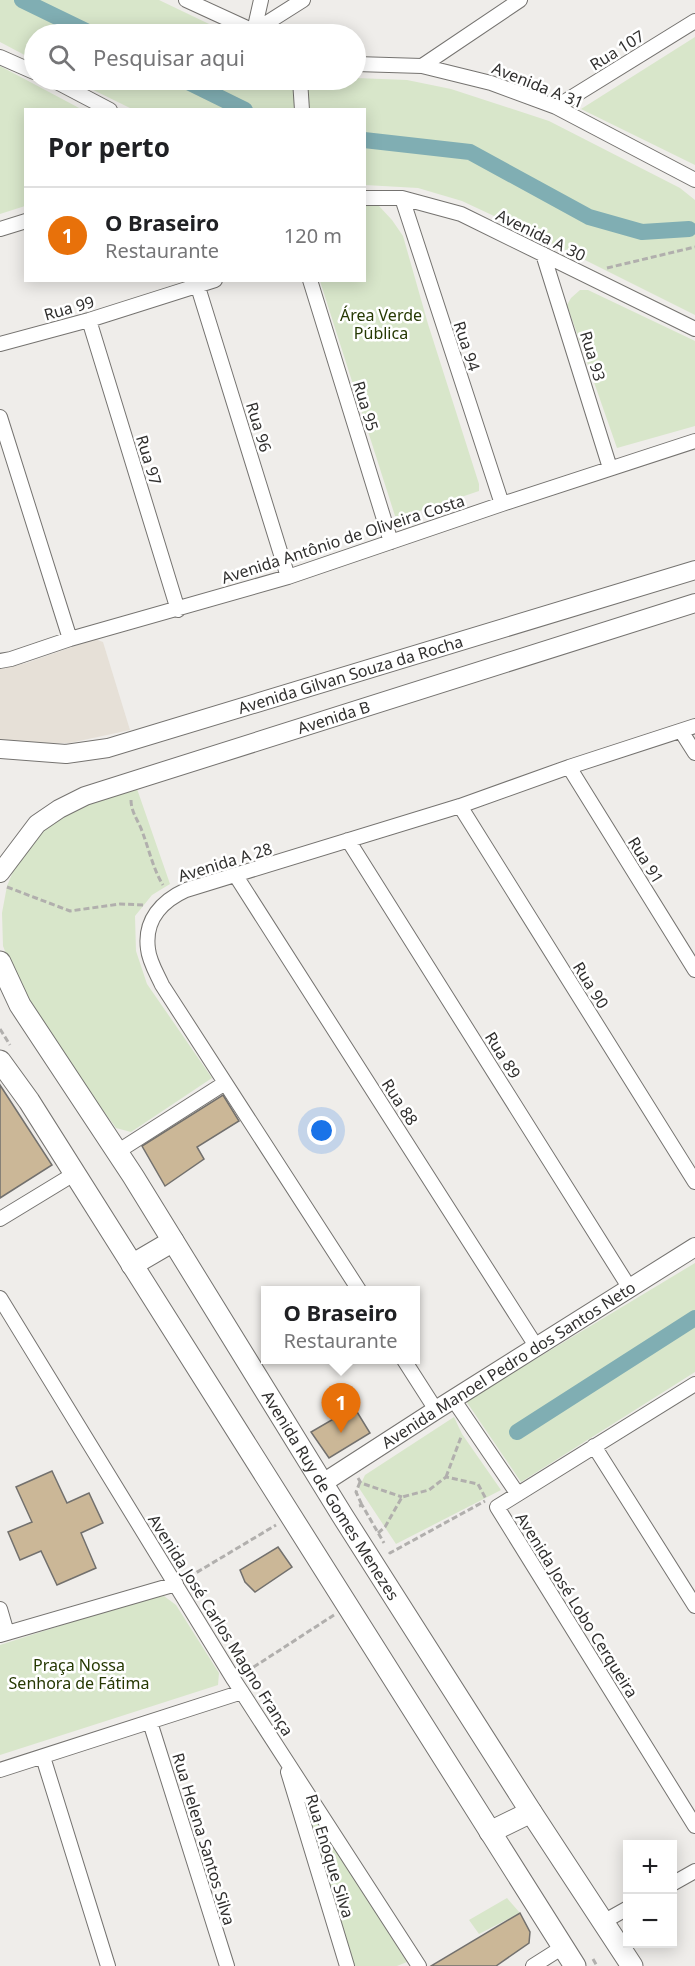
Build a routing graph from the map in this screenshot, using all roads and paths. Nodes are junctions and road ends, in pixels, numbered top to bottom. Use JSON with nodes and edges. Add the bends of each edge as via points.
{"nodes":[{"id":1,"x":186,"y":0,"type":"edge"},
{"id":2,"x":261,"y":0,"type":"edge"},
{"id":3,"x":303,"y":0,"type":"edge"},
{"id":4,"x":520,"y":0,"type":"edge"},
{"id":5,"x":695,"y":21,"type":"edge"},
{"id":6,"x":238,"y":24,"type":"edge"},
{"id":7,"x":258,"y":24,"type":"edge"},
{"id":8,"x":270,"y":24,"type":"edge"},
{"id":9,"x":0,"y":57,"type":"edge"},
{"id":10,"x":366,"y":64,"type":"edge"},
{"id":11,"x":422,"y":66,"type":"junction"},
{"id":12,"x":24,"y":68,"type":"edge"},
{"id":13,"x":72,"y":90,"type":"edge"},
{"id":14,"x":301,"y":90,"type":"edge"},
{"id":15,"x":556,"y":107,"type":"junction"},
{"id":16,"x":106,"y":108,"type":"edge"},
{"id":17,"x":302,"y":108,"type":"edge"},
{"id":18,"x":695,"y":180,"type":"edge"},
{"id":19,"x":366,"y":198,"type":"edge"},
{"id":20,"x":402,"y":198,"type":"junction"},
{"id":21,"x":24,"y":222,"type":"edge"},
{"id":22,"x":0,"y":229,"type":"edge"},
{"id":23,"x":695,"y":247,"type":"edge"},
{"id":24,"x":543,"y":254,"type":"junction"},
{"id":25,"x":585,"y":274,"type":"junction"},
{"id":26,"x":210,"y":282,"type":"edge"},
{"id":27,"x":311,"y":282,"type":"edge"},
{"id":28,"x":198,"y":287,"type":"junction"},
{"id":29,"x":89,"y":320,"type":"junction"},
{"id":30,"x":695,"y":329,"type":"edge"},
{"id":31,"x":0,"y":344,"type":"edge"},
{"id":32,"x":0,"y":417,"type":"edge"},
{"id":33,"x":695,"y":441,"type":"edge"},
{"id":34,"x":610,"y":468,"type":"junction"},
{"id":35,"x":502,"y":504,"type":"junction"},
{"id":36,"x":391,"y":542,"type":"junction"},
{"id":37,"x":695,"y":570,"type":"edge"},
{"id":38,"x":288,"y":577,"type":"junction"},
{"id":39,"x":695,"y":603,"type":"edge"},
{"id":40,"x":178,"y":610,"type":"junction"},
{"id":41,"x":70,"y":639,"type":"junction"},
{"id":42,"x":0,"y":661,"type":"edge"},
{"id":43,"x":695,"y":726,"type":"edge"},
{"id":44,"x":681,"y":731,"type":"junction"},
{"id":45,"x":0,"y":749,"type":"edge"},
{"id":46,"x":695,"y":753,"type":"edge"},
{"id":47,"x":569,"y":767,"type":"junction"},
{"id":48,"x":130,"y":781,"type":"junction"},
{"id":49,"x":459,"y":806,"type":"junction"},
{"id":50,"x":348,"y":840,"type":"junction"},
{"id":51,"x":0,"y":873,"type":"edge"},
{"id":52,"x":236,"y":876,"type":"junction"},
{"id":53,"x":0,"y":884,"type":"edge"},
{"id":54,"x":165,"y":902,"type":"junction"},
{"id":55,"x":0,"y":962,"type":"edge"},
{"id":56,"x":695,"y":970,"type":"edge"},
{"id":57,"x":0,"y":1061,"type":"edge"},
{"id":58,"x":225,"y":1083,"type":"junction"},
{"id":59,"x":117,"y":1152,"type":"junction"},
{"id":60,"x":74,"y":1173,"type":"junction"},
{"id":61,"x":695,"y":1182,"type":"edge"},
{"id":62,"x":0,"y":1219,"type":"edge"},
{"id":63,"x":173,"y":1241,"type":"junction"},
{"id":64,"x":695,"y":1247,"type":"edge"},
{"id":65,"x":132,"y":1265,"type":"junction"},
{"id":66,"x":356,"y":1286,"type":"edge"},
{"id":67,"x":629,"y":1287,"type":"junction"},
{"id":68,"x":0,"y":1298,"type":"edge"},
{"id":69,"x":536,"y":1346,"type":"junction"},
{"id":70,"x":407,"y":1364,"type":"edge"},
{"id":71,"x":694,"y":1388,"type":"edge"},
{"id":72,"x":453,"y":1399,"type":"junction"},
{"id":73,"x":436,"y":1410,"type":"junction"},
{"id":74,"x":466,"y":1419,"type":"junction"},
{"id":75,"x":594,"y":1446,"type":"junction"},
{"id":76,"x":349,"y":1466,"type":"junction"},
{"id":77,"x":446,"y":1477,"type":"junction"},
{"id":78,"x":360,"y":1481,"type":"junction"},
{"id":79,"x":323,"y":1483,"type":"junction"},
{"id":80,"x":515,"y":1489,"type":"junction"},
{"id":81,"x":402,"y":1497,"type":"junction"},
{"id":82,"x":486,"y":1500,"type":"junction"},
{"id":83,"x":362,"y":1505,"type":"dead end"},
{"id":84,"x":291,"y":1516,"type":"junction"},
{"id":85,"x":378,"y":1533,"type":"dead end"},
{"id":86,"x":401,"y":1547,"type":"dead end"},
{"id":87,"x":176,"y":1584,"type":"junction"},
{"id":88,"x":348,"y":1606,"type":"junction"},
{"id":89,"x":695,"y":1606,"type":"edge"},
{"id":90,"x":0,"y":1609,"type":"edge"},
{"id":91,"x":4,"y":1634,"type":"edge"},
{"id":92,"x":234,"y":1680,"type":"junction"},
{"id":93,"x":242,"y":1692,"type":"junction"},
{"id":94,"x":150,"y":1722,"type":"junction"},
{"id":95,"x":283,"y":1756,"type":"junction"},
{"id":96,"x":43,"y":1757,"type":"junction"},
{"id":97,"x":0,"y":1770,"type":"edge"},
{"id":98,"x":531,"y":1812,"type":"junction"},
{"id":99,"x":695,"y":1826,"type":"edge"},
{"id":100,"x":490,"y":1832,"type":"junction"},
{"id":101,"x":695,"y":1871,"type":"edge"},
{"id":102,"x":677,"y":1881,"type":"edge"},
{"id":103,"x":623,"y":1910,"type":"edge"},
{"id":104,"x":603,"y":1922,"type":"junction"},
{"id":105,"x":562,"y":1947,"type":"junction"},
{"id":106,"x":108,"y":1966,"type":"edge"},
{"id":107,"x":227,"y":1966,"type":"edge"},
{"id":108,"x":347,"y":1966,"type":"edge"},
{"id":109,"x":419,"y":1966,"type":"edge"},
{"id":110,"x":533,"y":1966,"type":"edge"},
{"id":111,"x":575,"y":1966,"type":"edge"},
{"id":112,"x":632,"y":1966,"type":"edge"}],
"edges":[{"from":1,"to":6,"type":"street"},
{"from":2,"to":7,"type":"street"},
{"from":3,"to":8,"type":"street"},
{"from":4,"to":11,"type":"street"},
{"from":5,"to":15,"type":"street","name":"Rua 107"},
{"from":9,"to":12,"type":"street"},
{"from":10,"to":11,"type":"street","name":"Avenida A 31"},
{"from":11,"to":15,"type":"street","name":"Avenida A 31","via":[[491,83]]},
{"from":13,"to":16,"type":"street"},
{"from":14,"to":17,"type":"street"},
{"from":15,"to":18,"type":"street","name":"Avenida A 31"},
{"from":19,"to":20,"type":"street","name":"Avenida A 30"},
{"from":20,"to":24,"type":"street","name":"Avenida A 30","via":[[461,214]]},
{"from":20,"to":35,"type":"street","name":"Rua 94"},
{"from":21,"to":22,"type":"street"},
{"from":23,"to":25,"type":"path"},
{"from":24,"to":25,"type":"street","name":"Avenida A 30"},
{"from":24,"to":34,"type":"street","name":"Rua 93"},
{"from":25,"to":30,"type":"street","name":"Avenida A 30"},
{"from":26,"to":28,"type":"street","name":"Rua 99"},
{"from":27,"to":36,"type":"street","name":"Rua 95"},
{"from":28,"to":29,"type":"street","name":"Rua 99"},
{"from":28,"to":38,"type":"street","name":"Rua 96"},
{"from":29,"to":31,"type":"street","name":"Rua 99"},
{"from":29,"to":40,"type":"street","name":"Rua 97"},
{"from":32,"to":41,"type":"street"},
{"from":33,"to":34,"type":"street","name":"Avenida Antônio de Oliveira Costa"},
{"from":34,"to":35,"type":"street","name":"Avenida Antônio de Oliveira Costa"},
{"from":35,"to":36,"type":"street","name":"Avenida Antônio de Oliveira Costa"},
{"from":36,"to":38,"type":"street","name":"Avenida Antônio de Oliveira Costa"},
{"from":37,"to":45,"type":"street","name":"Avenida Gilvan Souza da Rocha","via":[[108,748],[66,754]]},
{"from":38,"to":40,"type":"street","name":"Avenida Antônio de Oliveira Costa"},
{"from":39,"to":48,"type":"street","name":"Avenida B"},
{"from":40,"to":41,"type":"street","name":"Avenida Antônio de Oliveira Costa"},
{"from":41,"to":42,"type":"street","name":"Avenida Antônio de Oliveira Costa"},
{"from":43,"to":44,"type":"street","name":"Avenida A 28"},
{"from":44,"to":46,"type":"street"},
{"from":44,"to":47,"type":"street","name":"Avenida A 28"},
{"from":47,"to":49,"type":"street","name":"Avenida A 28"},
{"from":47,"to":56,"type":"street","name":"Rua 91"},
{"from":48,"to":51,"type":"street","name":"Avenida B","via":[[85,796],[37,824]]},
{"from":48,"to":54,"type":"path","via":[[131,808]]},
{"from":49,"to":50,"type":"street","name":"Avenida A 28"},
{"from":49,"to":61,"type":"street","name":"Rua 90"},
{"from":50,"to":52,"type":"street","name":"Avenida A 28"},
{"from":50,"to":67,"type":"street","name":"Rua 89"},
{"from":52,"to":54,"type":"street","name":"Avenida A 28","via":[[186,890]]},
{"from":52,"to":69,"type":"street","name":"Rua 88"},
{"from":53,"to":54,"type":"path","via":[[70,911]]},
{"from":54,"to":58,"type":"street","via":[[149,931],[150,958],[162,985]]},
{"from":55,"to":59,"type":"main road","name":"Avenida Ruy de Gomes Menezes","via":[[20,1005]]},
{"from":57,"to":60,"type":"main road"},
{"from":58,"to":59,"type":"street"},
{"from":58,"to":66,"type":"street"},
{"from":59,"to":63,"type":"main road","name":"Avenida Ruy de Gomes Menezes"},
{"from":60,"to":62,"type":"street"},
{"from":60,"to":65,"type":"main road"},
{"from":63,"to":65,"type":"main road"},
{"from":63,"to":79,"type":"main road","name":"Avenida Ruy de Gomes Menezes"},
{"from":64,"to":67,"type":"street","name":"Avenida Manoel Pedro dos Santos Neto"},
{"from":65,"to":84,"type":"main road"},
{"from":67,"to":69,"type":"street","name":"Avenida Manoel Pedro dos Santos Neto"},
{"from":68,"to":87,"type":"street","name":"Avenida José Carlos Magno França"},
{"from":69,"to":72,"type":"street","name":"Avenida Manoel Pedro dos Santos Neto"},
{"from":70,"to":73,"type":"street"},
{"from":71,"to":75,"type":"street","name":"Avenida José Lobo Cerqueira"},
{"from":72,"to":73,"type":"street","name":"Avenida Manoel Pedro dos Santos Neto"},
{"from":72,"to":74,"type":"street"},
{"from":73,"to":76,"type":"street","name":"Avenida Manoel Pedro dos Santos Neto"},
{"from":74,"to":77,"type":"path"},
{"from":74,"to":80,"type":"street"},
{"from":75,"to":80,"type":"street","name":"Avenida José Lobo Cerqueira"},
{"from":75,"to":89,"type":"street"},
{"from":76,"to":78,"type":"path"},
{"from":76,"to":79,"type":"street","name":"Avenida Manoel Pedro dos Santos Neto"},
{"from":77,"to":81,"type":"path","via":[[429,1490]]},
{"from":77,"to":82,"type":"path","via":[[478,1484]]},
{"from":78,"to":81,"type":"path"},
{"from":78,"to":83,"type":"path","via":[[356,1492]]},
{"from":79,"to":98,"type":"main road","name":"Avenida Ruy de Gomes Menezes"},
{"from":80,"to":82,"type":"path"},
{"from":80,"to":99,"type":"street","name":"Avenida José Lobo Cerqueira","via":[[497,1507]]},
{"from":81,"to":85,"type":"path"},
{"from":82,"to":86,"type":"path"},
{"from":84,"to":87,"type":"path"},
{"from":84,"to":88,"type":"main road"},
{"from":87,"to":91,"type":"street"},
{"from":87,"to":92,"type":"street","name":"Avenida José Carlos Magno França"},
{"from":88,"to":92,"type":"path"},
{"from":88,"to":100,"type":"main road"},
{"from":90,"to":91,"type":"street"},
{"from":92,"to":93,"type":"street","name":"Avenida José Carlos Magno França"},
{"from":93,"to":94,"type":"street"},
{"from":93,"to":95,"type":"street","name":"Avenida José Carlos Magno França"},
{"from":94,"to":96,"type":"street"},
{"from":94,"to":107,"type":"street","name":"Rua Helena Santos Silva"},
{"from":95,"to":108,"type":"street","name":"Rua Enoque Silva"},
{"from":95,"to":109,"type":"street","name":"Avenida José Carlos Magno França"},
{"from":96,"to":97,"type":"street"},
{"from":96,"to":106,"type":"street"},
{"from":98,"to":100,"type":"main road"},
{"from":98,"to":104,"type":"main road","name":"Avenida Ruy de Gomes Menezes"},
{"from":100,"to":105,"type":"main road"},
{"from":101,"to":102,"type":"street"},
{"from":103,"to":104,"type":"street"},
{"from":104,"to":112,"type":"main road","name":"Avenida Ruy de Gomes Menezes"},
{"from":105,"to":110,"type":"street"},
{"from":105,"to":111,"type":"main road"}]}
